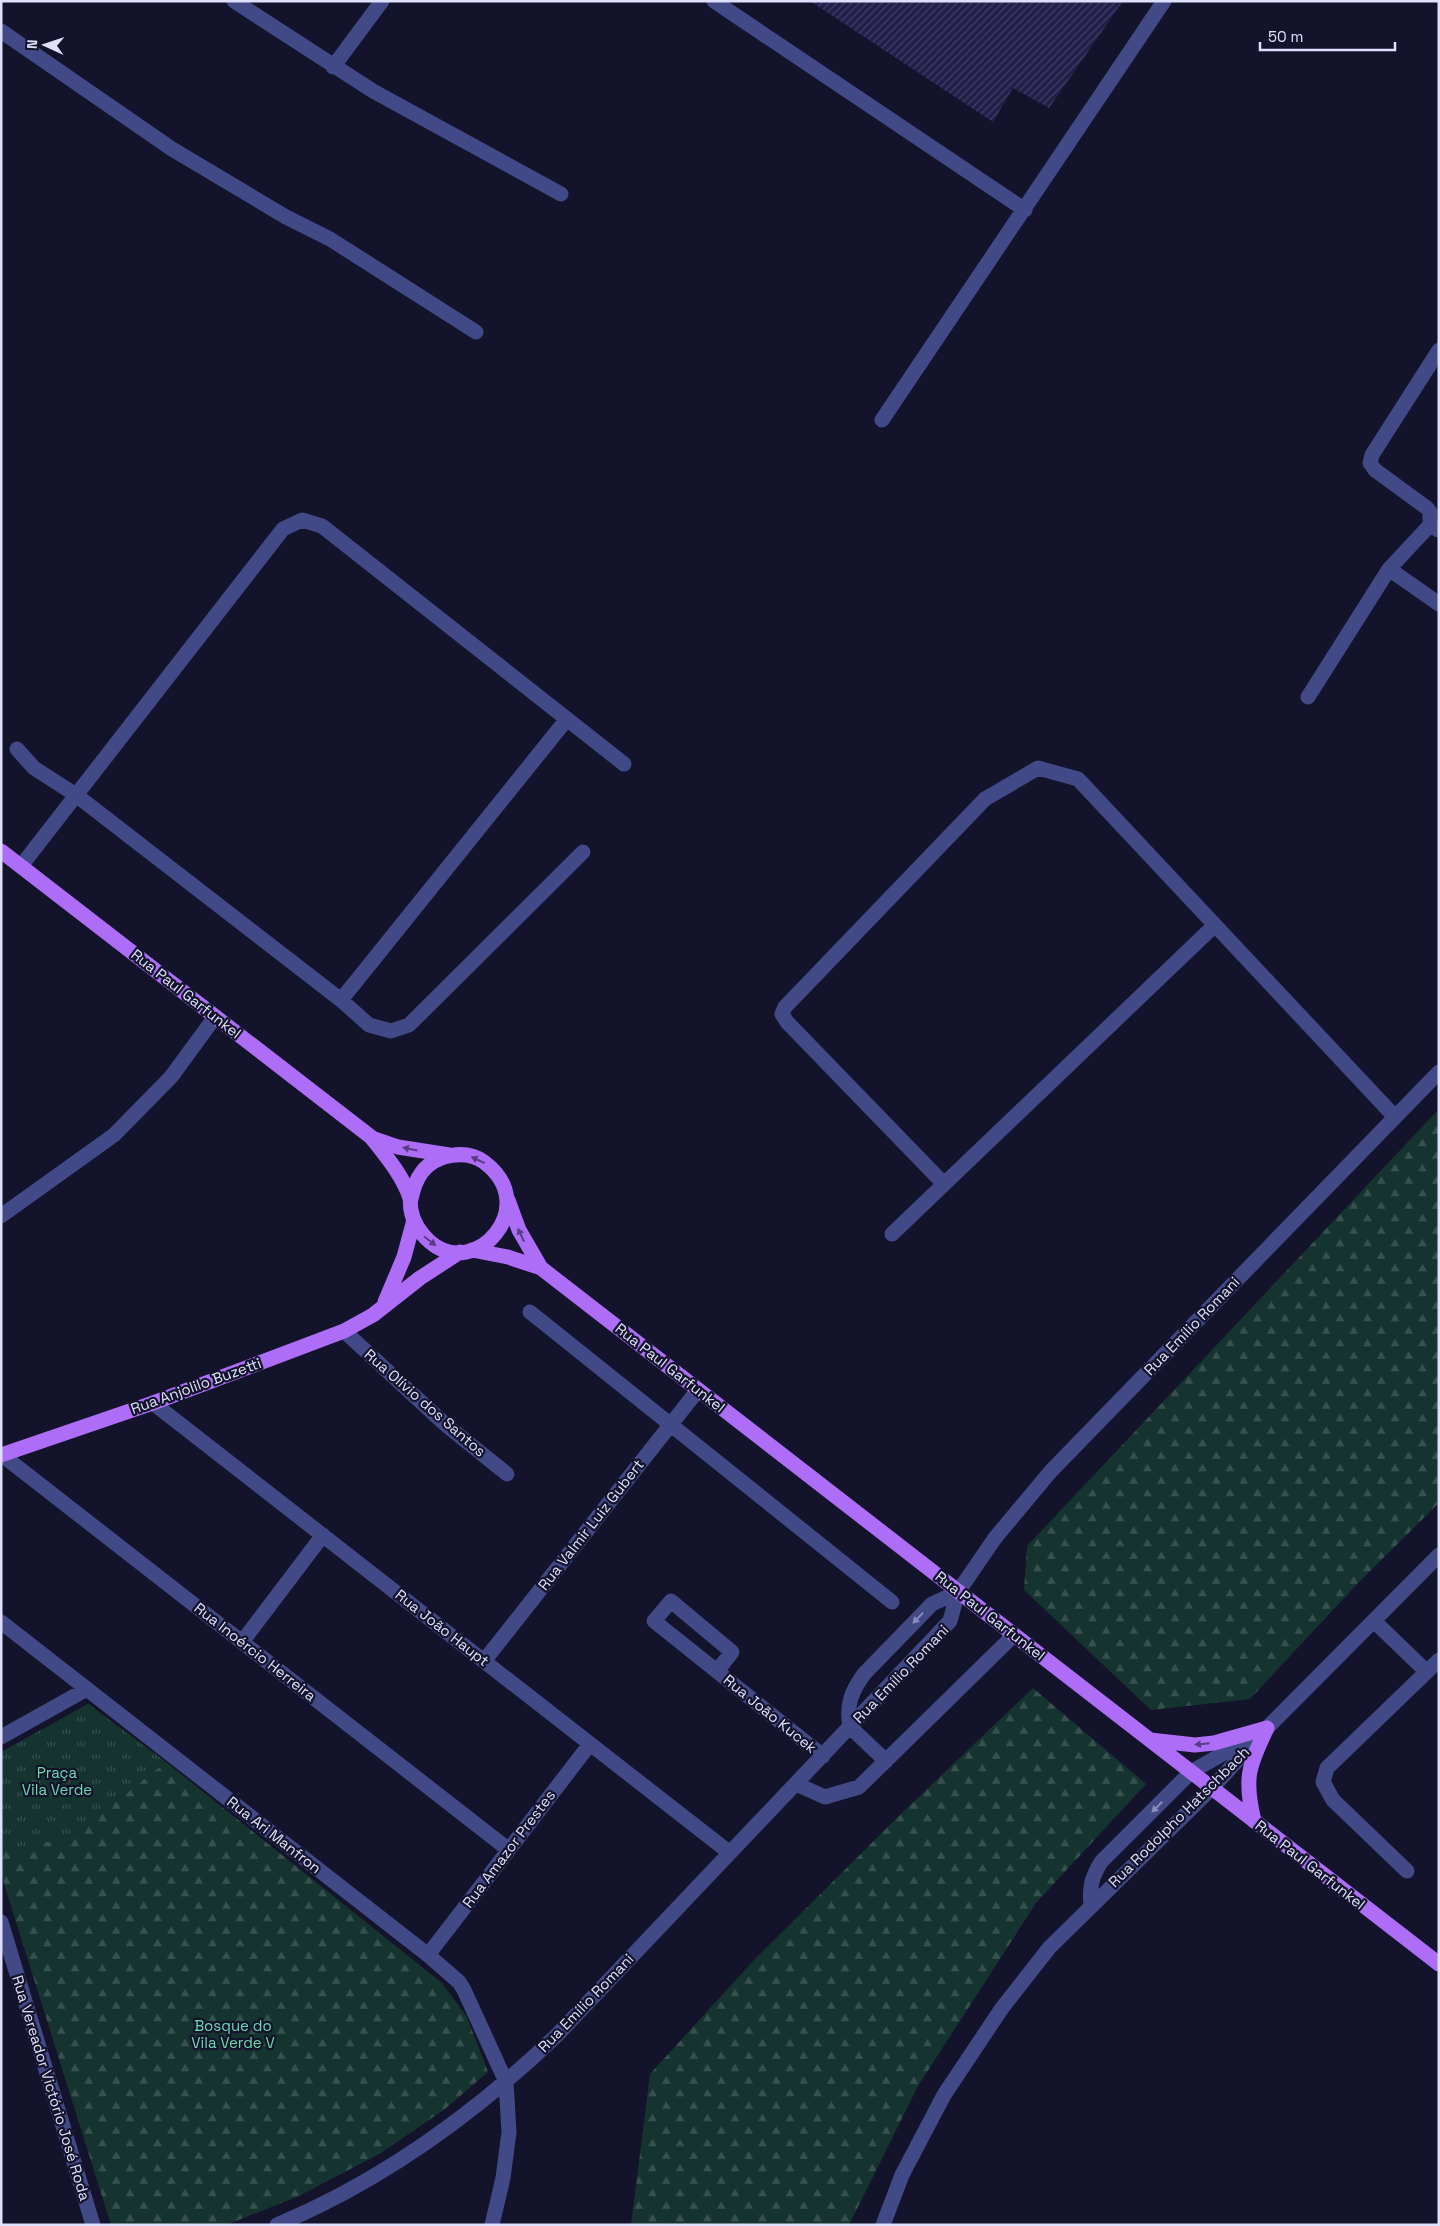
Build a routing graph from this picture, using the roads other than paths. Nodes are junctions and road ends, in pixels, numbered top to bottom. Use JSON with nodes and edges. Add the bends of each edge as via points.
{"nodes":[{"id":1,"x":234,"y":1,"type":"edge"},
{"id":2,"x":382,"y":1,"type":"edge"},
{"id":3,"x":714,"y":1,"type":"edge"},
{"id":4,"x":1164,"y":1,"type":"edge"},
{"id":5,"x":1,"y":32,"type":"edge"},
{"id":6,"x":333,"y":66,"type":"junction"},
{"id":7,"x":561,"y":194,"type":"dead end"},
{"id":8,"x":1025,"y":210,"type":"junction"},
{"id":9,"x":476,"y":332,"type":"dead end"},
{"id":10,"x":1439,"y":350,"type":"edge"},
{"id":11,"x":882,"y":420,"type":"dead end"},
{"id":12,"x":1434,"y":528,"type":"edge"},
{"id":13,"x":1389,"y":570,"type":"junction"},
{"id":14,"x":1439,"y":604,"type":"edge"},
{"id":15,"x":1308,"y":697,"type":"dead end"},
{"id":16,"x":567,"y":719,"type":"junction"},
{"id":17,"x":17,"y":749,"type":"dead end"},
{"id":18,"x":624,"y":764,"type":"dead end"},
{"id":19,"x":76,"y":795,"type":"junction"},
{"id":20,"x":1,"y":851,"type":"edge"},
{"id":21,"x":583,"y":852,"type":"dead end"},
{"id":22,"x":21,"y":866,"type":"junction"},
{"id":23,"x":1215,"y":926,"type":"junction"},
{"id":24,"x":341,"y":1000,"type":"junction"},
{"id":25,"x":215,"y":1017,"type":"junction"},
{"id":26,"x":1439,"y":1072,"type":"edge"},
{"id":27,"x":1395,"y":1117,"type":"junction"},
{"id":28,"x":372,"y":1138,"type":"junction"},
{"id":29,"x":450,"y":1155,"type":"junction"},
{"id":30,"x":944,"y":1184,"type":"junction"},
{"id":31,"x":507,"y":1198,"type":"junction"},
{"id":32,"x":410,"y":1199,"type":"junction"},
{"id":33,"x":1,"y":1216,"type":"edge"},
{"id":34,"x":414,"y":1220,"type":"junction"},
{"id":35,"x":892,"y":1234,"type":"dead end"},
{"id":36,"x":466,"y":1251,"type":"junction"},
{"id":37,"x":541,"y":1268,"type":"junction"},
{"id":38,"x":385,"y":1304,"type":"junction"},
{"id":39,"x":530,"y":1312,"type":"dead end"},
{"id":40,"x":344,"y":1331,"type":"junction"},
{"id":41,"x":698,"y":1390,"type":"junction"},
{"id":42,"x":154,"y":1403,"type":"junction"},
{"id":43,"x":671,"y":1424,"type":"junction"},
{"id":44,"x":1,"y":1455,"type":"edge"},
{"id":45,"x":507,"y":1474,"type":"dead end"},
{"id":46,"x":323,"y":1535,"type":"junction"},
{"id":47,"x":1439,"y":1555,"type":"edge"},
{"id":48,"x":958,"y":1592,"type":"junction"},
{"id":49,"x":892,"y":1602,"type":"dead end"},
{"id":50,"x":1374,"y":1620,"type":"junction"},
{"id":51,"x":1,"y":1622,"type":"edge"},
{"id":52,"x":1014,"y":1635,"type":"junction"},
{"id":53,"x":242,"y":1642,"type":"junction"},
{"id":54,"x":1439,"y":1660,"type":"edge"},
{"id":55,"x":484,"y":1661,"type":"junction"},
{"id":56,"x":716,"y":1671,"type":"junction"},
{"id":57,"x":1427,"y":1672,"type":"junction"},
{"id":58,"x":87,"y":1690,"type":"junction"},
{"id":59,"x":850,"y":1727,"type":"junction"},
{"id":60,"x":1267,"y":1728,"type":"junction"},
{"id":61,"x":1,"y":1737,"type":"edge"},
{"id":62,"x":1148,"y":1739,"type":"junction"},
{"id":63,"x":590,"y":1744,"type":"junction"},
{"id":64,"x":822,"y":1756,"type":"junction"},
{"id":65,"x":886,"y":1761,"type":"junction"},
{"id":66,"x":1191,"y":1772,"type":"junction"},
{"id":67,"x":796,"y":1784,"type":"junction"},
{"id":68,"x":1212,"y":1788,"type":"junction"},
{"id":69,"x":1254,"y":1821,"type":"junction"},
{"id":70,"x":509,"y":1850,"type":"junction"},
{"id":71,"x":730,"y":1853,"type":"junction"},
{"id":72,"x":1407,"y":1871,"type":"dead end"},
{"id":73,"x":1091,"y":1905,"type":"junction"},
{"id":74,"x":1,"y":1922,"type":"edge"},
{"id":75,"x":428,"y":1955,"type":"junction"},
{"id":76,"x":1439,"y":1964,"type":"edge"},
{"id":77,"x":506,"y":2082,"type":"junction"},
{"id":78,"x":294,"y":2221,"type":"edge"},
{"id":79,"x":93,"y":2225,"type":"edge"},
{"id":80,"x":278,"y":2225,"type":"edge"},
{"id":81,"x":492,"y":2225,"type":"edge"},
{"id":82,"x":883,"y":2225,"type":"edge"}],
"edges":[{"from":1,"to":6,"type":"street"},
{"from":2,"to":6,"type":"street"},
{"from":3,"to":8,"type":"street"},
{"from":4,"to":8,"type":"street"},
{"from":5,"to":9,"type":"street","via":[[172,149],[286,217],[330,239]]},
{"from":6,"to":7,"type":"street","via":[[373,92]]},
{"from":8,"to":11,"type":"street"},
{"from":10,"to":12,"type":"street","via":[[1370,463],[1427,508]]},
{"from":12,"to":13,"type":"street"},
{"from":13,"to":14,"type":"street"},
{"from":13,"to":15,"type":"street"},
{"from":16,"to":18,"type":"street"},
{"from":16,"to":19,"type":"street","via":[[322,526],[302,520],[283,529]]},
{"from":16,"to":24,"type":"street"},
{"from":17,"to":19,"type":"street","via":[[34,768]]},
{"from":19,"to":22,"type":"street"},
{"from":19,"to":24,"type":"street"},
{"from":20,"to":22,"type":"main road","name":"Rua Paul Garfunkel"},
{"from":21,"to":24,"type":"street","via":[[409,1024],[391,1031],[369,1025]]},
{"from":22,"to":25,"type":"main road","name":"Rua Paul Garfunkel"},
{"from":23,"to":27,"type":"street"},
{"from":23,"to":30,"type":"street"},
{"from":23,"to":30,"type":"street","via":[[1078,779],[1038,768],[985,799],[785,1007],[782,1014],[786,1022]]},
{"from":25,"to":28,"type":"main road","name":"Rua Paul Garfunkel"},
{"from":25,"to":33,"type":"street","via":[[171,1078],[114,1135]]},
{"from":26,"to":27,"type":"street","name":"Rua Emílio Romani"},
{"from":27,"to":48,"type":"street","name":"Rua Emílio Romani","via":[[1051,1471],[995,1538]]},
{"from":29,"to":28,"type":"main road","name":"Rua Paul Garfunkel","one_way":true,"via":[[406,1149]]},
{"from":28,"to":32,"type":"main road","name":"Rua Paul Garfunkel","via":[[394,1168]]},
{"from":31,"to":29,"type":"main road","one_way":true,"via":[[503,1183],[481,1160],[466,1155]]},
{"from":29,"to":32,"type":"main road","via":[[423,1170]]},
{"from":30,"to":35,"type":"street"},
{"from":31,"to":36,"type":"main road","via":[[506,1212],[495,1236],[484,1245]]},
{"from":37,"to":31,"type":"main road","name":"Rua Paul Garfunkel","one_way":true,"via":[[522,1236]]},
{"from":32,"to":34,"type":"main road"},
{"from":34,"to":36,"type":"main road","one_way":true,"via":[[432,1244],[445,1250]]},
{"from":34,"to":38,"type":"main road"},
{"from":36,"to":37,"type":"main road","name":"Rua Paul Garfunkel","via":[[508,1257]]},
{"from":36,"to":38,"type":"main road","name":"Rua Anjolilo Buzetti"},
{"from":37,"to":41,"type":"main road","name":"Rua Paul Garfunkel"},
{"from":38,"to":40,"type":"main road","name":"Rua Anjolilo Buzetti","via":[[373,1315]]},
{"from":39,"to":43,"type":"street"},
{"from":40,"to":42,"type":"main road","name":"Rua Anjolilo Buzetti"},
{"from":40,"to":45,"type":"street","name":"Rua Olívio dos Santos","via":[[446,1425]]},
{"from":41,"to":43,"type":"street","name":"Rua Valmir Luiz Gubert"},
{"from":41,"to":48,"type":"main road","name":"Rua Paul Garfunkel"},
{"from":42,"to":44,"type":"main road","name":"Rua Anjolilo Buzetti"},
{"from":42,"to":46,"type":"street","name":"Rua João Haupt"},
{"from":43,"to":49,"type":"street"},
{"from":43,"to":55,"type":"street","name":"Rua Valmir Luiz Gubert"},
{"from":44,"to":53,"type":"street","name":"Rua Inoércio Herreira"},
{"from":46,"to":53,"type":"street"},
{"from":46,"to":55,"type":"street","name":"Rua João Haupt"},
{"from":47,"to":50,"type":"street","name":"Rua Rodolpho Hatschbach"},
{"from":48,"to":52,"type":"main road","name":"Rua Paul Garfunkel"},
{"from":48,"to":59,"type":"street","name":"Rua Emílio Romani","via":[[950,1622]]},
{"from":48,"to":59,"type":"street","name":"Rua Emílio Romani","one_way":true,"via":[[932,1604],[864,1674],[849,1700]]},
{"from":50,"to":57,"type":"street"},
{"from":50,"to":60,"type":"street","name":"Rua Rodolpho Hatschbach"},
{"from":51,"to":58,"type":"street","name":"Rua Ari Manfron"},
{"from":52,"to":62,"type":"main road","name":"Rua Paul Garfunkel"},
{"from":52,"to":65,"type":"street"},
{"from":53,"to":70,"type":"street","name":"Rua Inoércio Herreira"},
{"from":54,"to":57,"type":"street"},
{"from":55,"to":63,"type":"street","name":"Rua João Haupt"},
{"from":56,"to":56,"type":"street","name":"Rua João Kucek","via":[[732,1652],[671,1601],[654,1621]]},
{"from":56,"to":64,"type":"street","name":"Rua João Kucek"},
{"from":57,"to":72,"type":"street","via":[[1327,1768],[1323,1782],[1333,1800]]},
{"from":58,"to":61,"type":"street"},
{"from":58,"to":75,"type":"street","name":"Rua Ari Manfron"},
{"from":59,"to":64,"type":"street","name":"Rua Emílio Romani"},
{"from":59,"to":65,"type":"street"},
{"from":60,"to":62,"type":"main road","one_way":true,"via":[[1195,1745]]},
{"from":60,"to":66,"type":"street","name":"Rua Rodolpho Hatschbach"},
{"from":60,"to":68,"type":"street","name":"Rua Rodolpho Hatschbach"},
{"from":60,"to":69,"type":"main road","via":[[1250,1767],[1248,1798]]},
{"from":62,"to":66,"type":"main road","name":"Rua Paul Garfunkel"},
{"from":63,"to":70,"type":"street","name":"Rua Amazor Prestes"},
{"from":63,"to":71,"type":"street","name":"Rua João Haupt"},
{"from":64,"to":67,"type":"street","name":"Rua Emílio Romani"},
{"from":65,"to":67,"type":"street","via":[[859,1787],[825,1797]]},
{"from":66,"to":68,"type":"main road","name":"Rua Paul Garfunkel"},
{"from":66,"to":73,"type":"street","name":"Rua Rodolpho Hatschbach","one_way":true,"via":[[1102,1862],[1093,1876]]},
{"from":67,"to":71,"type":"street","name":"Rua Emílio Romani"},
{"from":68,"to":69,"type":"main road","name":"Rua Paul Garfunkel"},
{"from":68,"to":73,"type":"street","name":"Rua Rodolpho Hatschbach"},
{"from":69,"to":76,"type":"main road","name":"Rua Paul Garfunkel"},
{"from":70,"to":75,"type":"street","name":"Rua Amazor Prestes"},
{"from":71,"to":77,"type":"street","name":"Rua Emílio Romani","via":[[558,2034]]},
{"from":73,"to":82,"type":"street","name":"Rua Rodolpho Hatschbach","via":[[1028,1973],[969,2057],[922,2134]]},
{"from":74,"to":79,"type":"street","name":"Rua Vereador Victório José Roda"},
{"from":75,"to":77,"type":"street","name":"Rua Ari Manfron","via":[[464,1990]]},
{"from":77,"to":78,"type":"street","name":"Rua Emílio Romani","via":[[464,2116],[399,2159]]},
{"from":77,"to":81,"type":"street","via":[[508,2139]]},
{"from":78,"to":80,"type":"street","name":"Rua Emílio Romani"}]}
